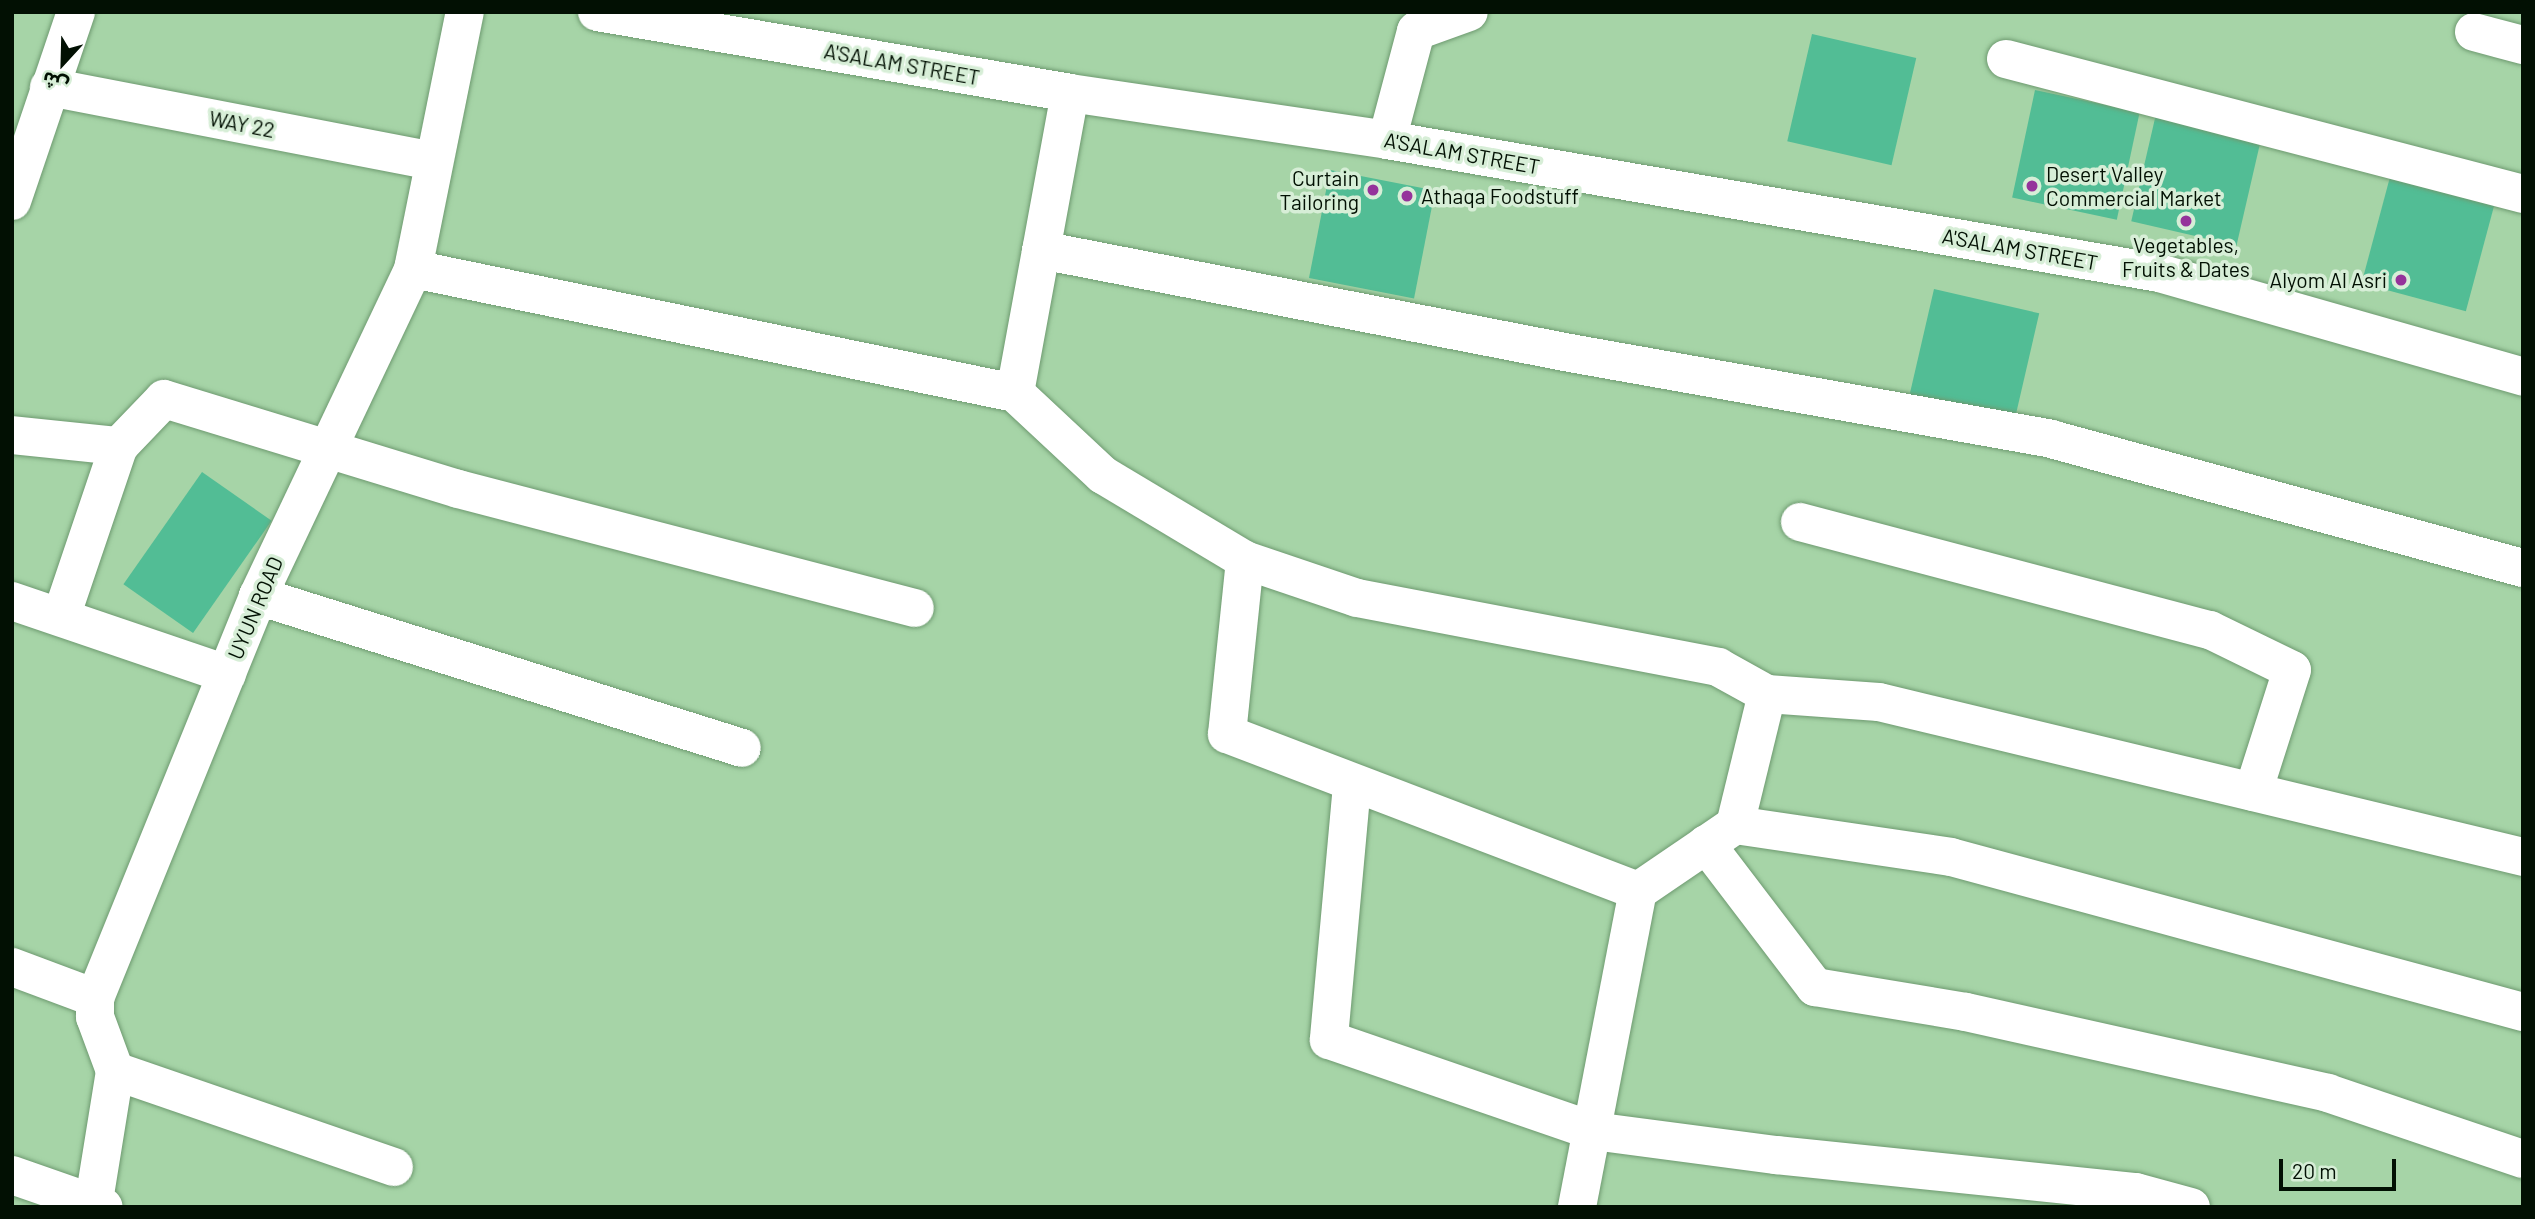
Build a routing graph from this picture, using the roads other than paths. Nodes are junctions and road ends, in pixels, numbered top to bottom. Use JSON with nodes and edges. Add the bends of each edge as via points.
{"nodes":[{"id":1,"x":76,"y":12,"type":"edge"},
{"id":2,"x":465,"y":12,"type":"edge"},
{"id":3,"x":597,"y":12,"type":"edge"},
{"id":4,"x":1469,"y":12,"type":"edge"},
{"id":5,"x":2474,"y":32,"type":"dead end"},
{"id":6,"x":2523,"y":45,"type":"edge"},
{"id":7,"x":2006,"y":60,"type":"dead end"},
{"id":8,"x":49,"y":88,"type":"junction"},
{"id":9,"x":1070,"y":93,"type":"junction"},
{"id":10,"x":1387,"y":140,"type":"junction"},
{"id":11,"x":434,"y":161,"type":"junction"},
{"id":12,"x":2523,"y":194,"type":"edge"},
{"id":13,"x":12,"y":201,"type":"edge"},
{"id":14,"x":1041,"y":250,"type":"junction"},
{"id":15,"x":413,"y":269,"type":"junction"},
{"id":16,"x":2523,"y":377,"type":"edge"},
{"id":17,"x":1015,"y":393,"type":"junction"},
{"id":18,"x":12,"y":435,"type":"edge"},
{"id":19,"x":119,"y":446,"type":"junction"},
{"id":20,"x":327,"y":451,"type":"junction"},
{"id":21,"x":1800,"y":522,"type":"dead end"},
{"id":22,"x":1245,"y":560,"type":"junction"},
{"id":23,"x":2523,"y":568,"type":"edge"},
{"id":24,"x":258,"y":596,"type":"junction"},
{"id":25,"x":12,"y":601,"type":"edge"},
{"id":26,"x":915,"y":608,"type":"dead end"},
{"id":27,"x":62,"y":614,"type":"junction"},
{"id":28,"x":227,"y":674,"type":"junction"},
{"id":29,"x":1767,"y":694,"type":"junction"},
{"id":30,"x":742,"y":748,"type":"dead end"},
{"id":31,"x":1352,"y":785,"type":"junction"},
{"id":32,"x":2253,"y":792,"type":"junction"},
{"id":33,"x":1721,"y":835,"type":"junction"},
{"id":34,"x":2523,"y":858,"type":"edge"},
{"id":35,"x":1638,"y":891,"type":"junction"},
{"id":36,"x":12,"y":967,"type":"edge"},
{"id":37,"x":94,"y":998,"type":"junction"},
{"id":38,"x":2523,"y":1012,"type":"edge"},
{"id":39,"x":115,"y":1071,"type":"junction"},
{"id":40,"x":1592,"y":1130,"type":"junction"},
{"id":41,"x":2523,"y":1159,"type":"edge"},
{"id":42,"x":394,"y":1167,"type":"dead end"},
{"id":43,"x":12,"y":1175,"type":"edge"},
{"id":44,"x":97,"y":1206,"type":"edge"},
{"id":45,"x":1577,"y":1207,"type":"edge"},
{"id":46,"x":2191,"y":1207,"type":"edge"}],
"edges":[{"from":1,"to":8,"type":"street"},
{"from":2,"to":11,"type":"street","name":"UYUN ROAD"},
{"from":3,"to":9,"type":"street","name":"A'SALAM STREET"},
{"from":4,"to":10,"type":"street","via":[[1416,31]]},
{"from":5,"to":6,"type":"street"},
{"from":7,"to":12,"type":"street"},
{"from":8,"to":11,"type":"street","name":"WAY 22"},
{"from":8,"to":13,"type":"street"},
{"from":9,"to":10,"type":"street","name":"A'SALAM STREET"},
{"from":9,"to":14,"type":"street"},
{"from":10,"to":16,"type":"street","name":"A'SALAM STREET","via":[[2159,273]]},
{"from":11,"to":15,"type":"street","name":"UYUN ROAD"},
{"from":14,"to":17,"type":"street"},
{"from":14,"to":23,"type":"street","via":[[1584,356],[2051,439]]},
{"from":15,"to":17,"type":"street"},
{"from":15,"to":20,"type":"street","name":"UYUN ROAD"},
{"from":17,"to":22,"type":"street","via":[[1103,475]]},
{"from":18,"to":19,"type":"street"},
{"from":19,"to":20,"type":"street","via":[[164,399]]},
{"from":19,"to":27,"type":"street"},
{"from":20,"to":24,"type":"street","name":"UYUN ROAD"},
{"from":20,"to":26,"type":"street"},
{"from":21,"to":32,"type":"street","via":[[2210,631],[2292,670]]},
{"from":22,"to":29,"type":"street","via":[[1357,598],[1718,667]]},
{"from":22,"to":31,"type":"street","via":[[1227,734]]},
{"from":24,"to":28,"type":"street","name":"UYUN ROAD"},
{"from":24,"to":30,"type":"street"},
{"from":25,"to":27,"type":"street"},
{"from":27,"to":28,"type":"street"},
{"from":28,"to":37,"type":"street","name":"UYUN ROAD"},
{"from":29,"to":32,"type":"street","via":[[1879,702]]},
{"from":29,"to":33,"type":"street"},
{"from":31,"to":35,"type":"street"},
{"from":31,"to":40,"type":"street","via":[[1329,1040]]},
{"from":32,"to":34,"type":"street"},
{"from":33,"to":35,"type":"street"},
{"from":33,"to":38,"type":"street","via":[[1951,858]]},
{"from":33,"to":41,"type":"street","via":[[1815,987],[1966,1012],[2328,1093]]},
{"from":35,"to":40,"type":"street"},
{"from":36,"to":37,"type":"street"},
{"from":37,"to":39,"type":"street","via":[[95,1017]]},
{"from":39,"to":42,"type":"street"},
{"from":39,"to":44,"type":"street"},
{"from":40,"to":45,"type":"street"},
{"from":40,"to":46,"type":"street","via":[[1776,1156],[2136,1192]]},
{"from":43,"to":44,"type":"street"}]}
